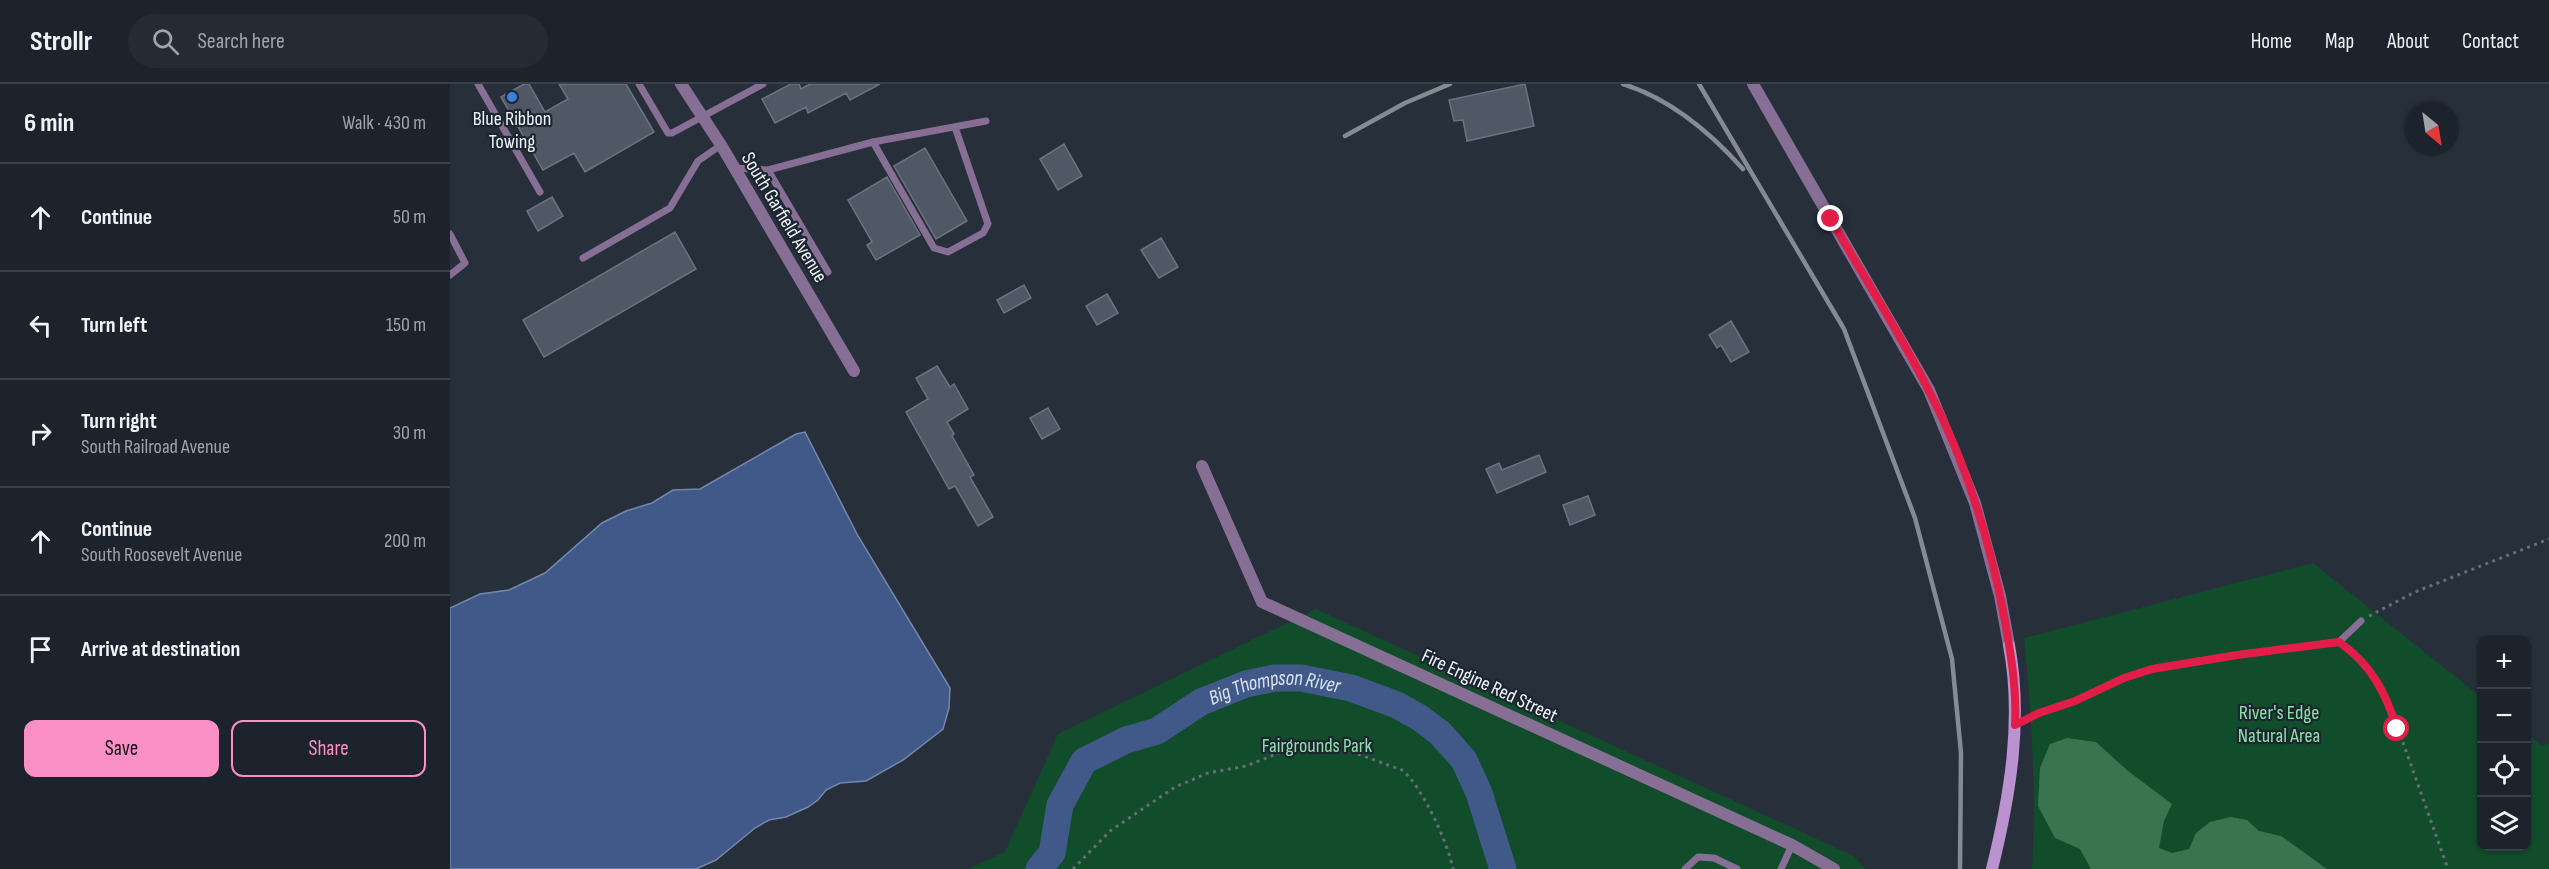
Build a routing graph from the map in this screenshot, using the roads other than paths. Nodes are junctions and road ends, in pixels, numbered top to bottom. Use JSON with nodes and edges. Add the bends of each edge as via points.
{"nodes":[{"id":1,"x":478,"y":84,"type":"edge"},
{"id":2,"x":639,"y":84,"type":"edge"},
{"id":3,"x":681,"y":84,"type":"edge"},
{"id":4,"x":763,"y":84,"type":"edge"},
{"id":5,"x":1753,"y":84,"type":"edge"},
{"id":6,"x":701,"y":117,"type":"junction"},
{"id":7,"x":987,"y":121,"type":"dead end"},
{"id":8,"x":955,"y":127,"type":"junction"},
{"id":9,"x":873,"y":142,"type":"junction"},
{"id":10,"x":721,"y":146,"type":"junction"},
{"id":11,"x":734,"y":168,"type":"junction"},
{"id":12,"x":768,"y":170,"type":"junction"},
{"id":13,"x":540,"y":192,"type":"dead end"},
{"id":14,"x":450,"y":234,"type":"edge"},
{"id":15,"x":583,"y":258,"type":"dead end"},
{"id":16,"x":828,"y":272,"type":"dead end"},
{"id":17,"x":450,"y":275,"type":"edge"},
{"id":18,"x":854,"y":371,"type":"dead end"},
{"id":19,"x":1202,"y":466,"type":"dead end"},
{"id":20,"x":2361,"y":621,"type":"road end"},
{"id":21,"x":2015,"y":725,"type":"junction"},
{"id":22,"x":1792,"y":845,"type":"junction"},
{"id":23,"x":1685,"y":869,"type":"edge"},
{"id":24,"x":1737,"y":869,"type":"edge"},
{"id":25,"x":1780,"y":869,"type":"edge"},
{"id":26,"x":1834,"y":869,"type":"edge"},
{"id":27,"x":1992,"y":869,"type":"edge"}],
"edges":[{"from":1,"to":13,"type":"lane"},
{"from":2,"to":6,"type":"lane","via":[[668,133]]},
{"from":3,"to":6,"type":"street","name":"South Garfield Avenue"},
{"from":4,"to":6,"type":"lane"},
{"from":5,"to":21,"type":"street","via":[[1929,390],[1976,503],[2000,596],[2015,678]]},
{"from":6,"to":10,"type":"street","name":"South Garfield Avenue"},
{"from":7,"to":8,"type":"lane"},
{"from":8,"to":9,"type":"lane"},
{"from":8,"to":9,"type":"lane","via":[[988,224],[983,233],[948,252],[934,248]]},
{"from":9,"to":12,"type":"lane"},
{"from":10,"to":11,"type":"street","name":"South Garfield Avenue"},
{"from":10,"to":15,"type":"lane","via":[[698,161],[670,208]]},
{"from":11,"to":12,"type":"lane"},
{"from":11,"to":18,"type":"street","name":"South Garfield Avenue"},
{"from":12,"to":16,"type":"lane"},
{"from":14,"to":17,"type":"lane","via":[[465,263]]},
{"from":19,"to":22,"type":"street","name":"Fire Engine Red Street","via":[[1262,602]]},
{"from":20,"to":21,"type":"lane","via":[[2339,642],[2152,669]]},
{"from":21,"to":27,"type":"street","via":[[2004,821]]},
{"from":22,"to":25,"type":"lane"},
{"from":22,"to":26,"type":"street","name":"Fire Engine Red Street"},
{"from":23,"to":24,"type":"lane","via":[[1698,857],[1714,858]]}]}
